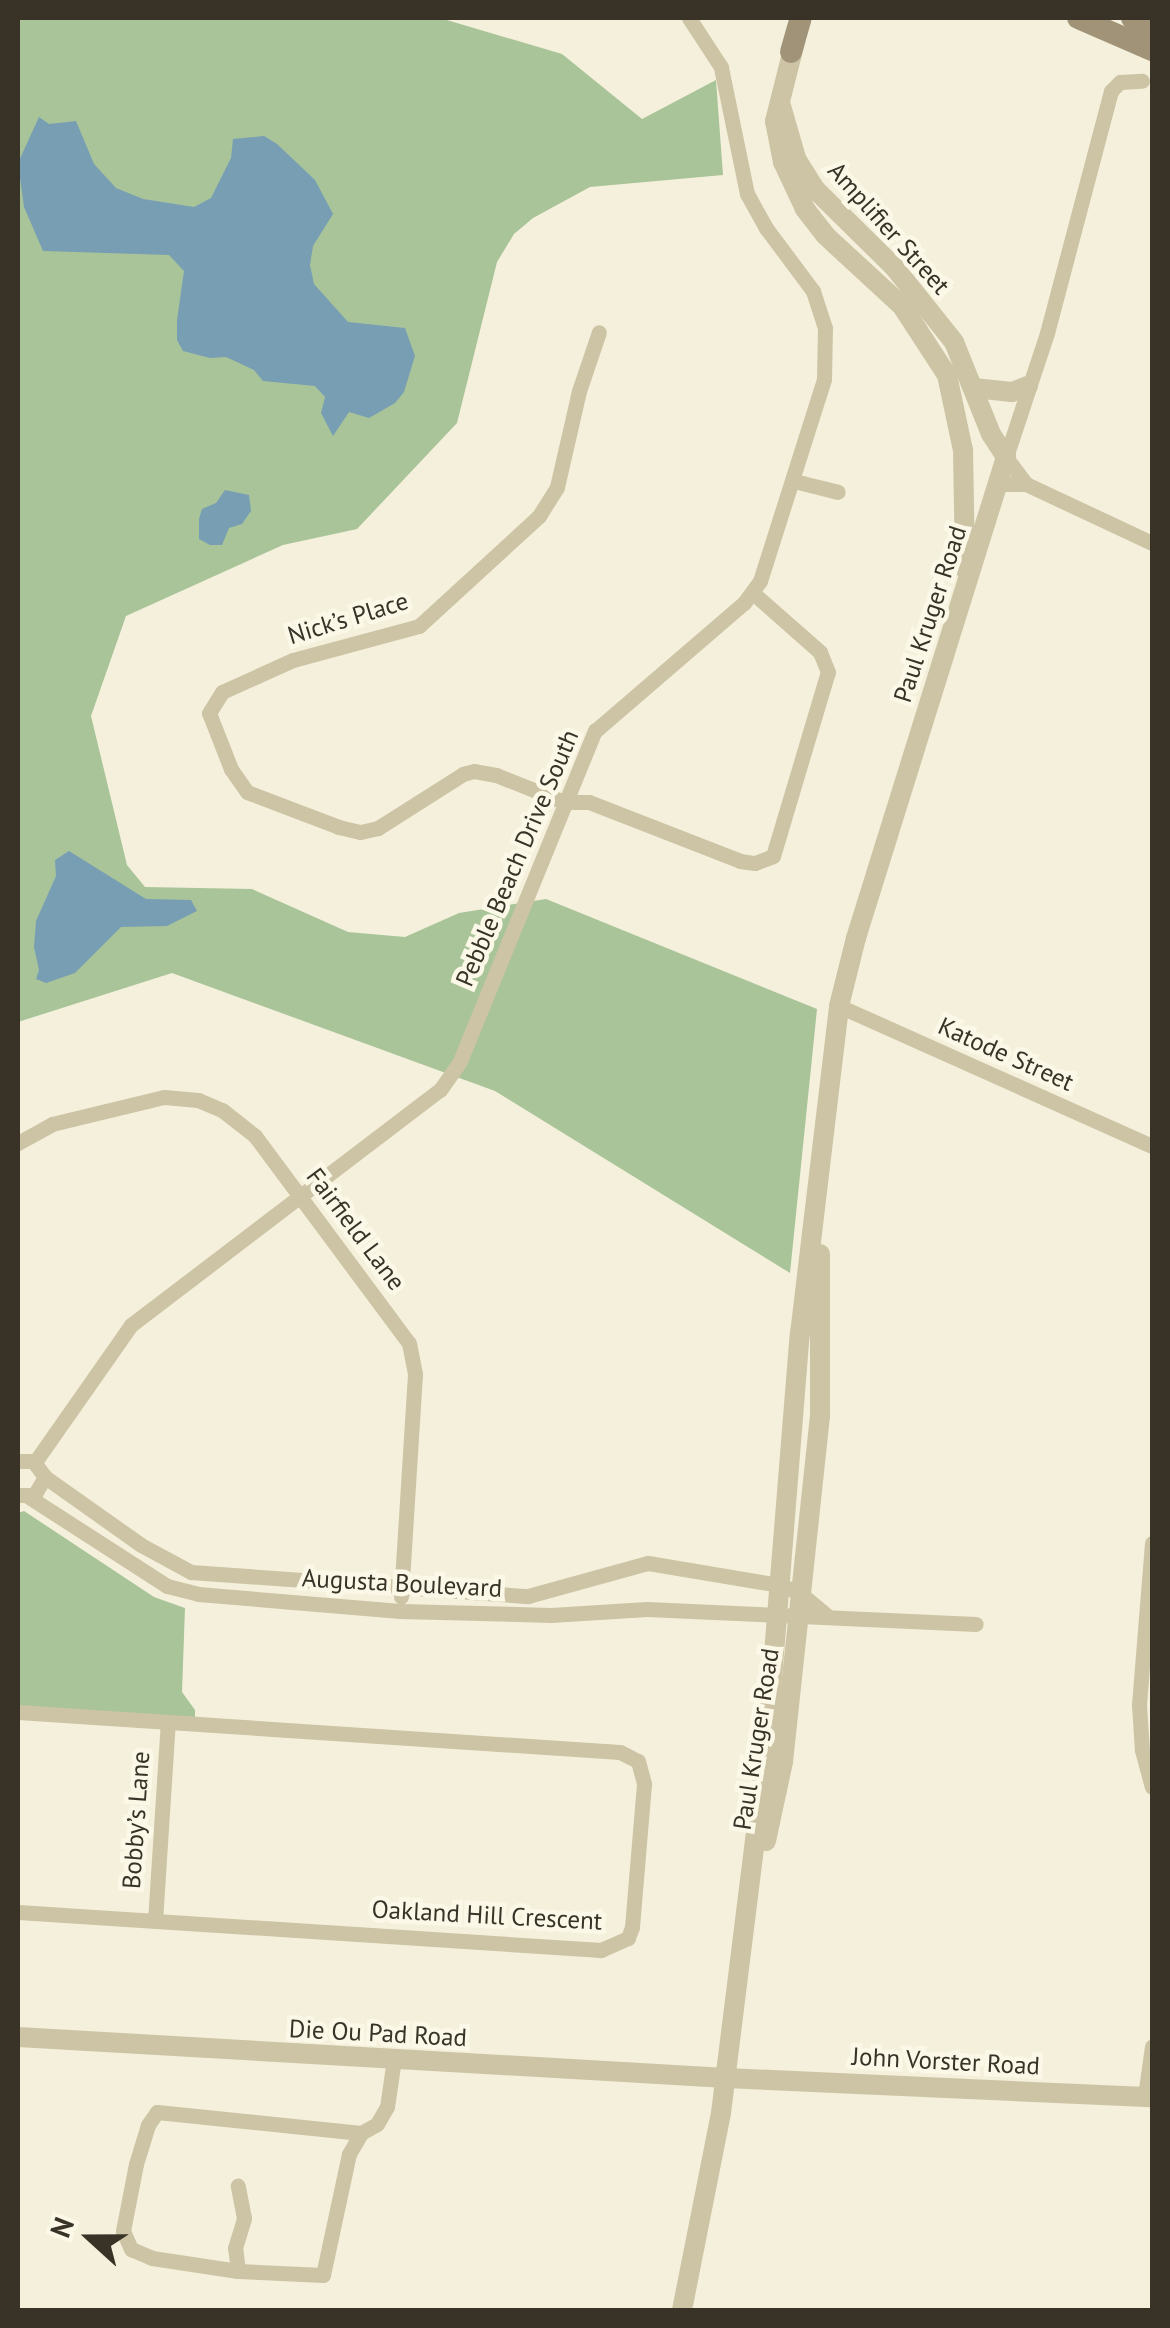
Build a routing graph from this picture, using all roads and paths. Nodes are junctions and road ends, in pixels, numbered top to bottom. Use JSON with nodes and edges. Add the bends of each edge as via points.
{"nodes":[{"id":1,"x":688,"y":18,"type":"edge"},
{"id":2,"x":802,"y":18,"type":"edge"},
{"id":3,"x":1078,"y":18,"type":"edge"},
{"id":4,"x":1132,"y":18,"type":"edge"},
{"id":5,"x":1152,"y":27,"type":"edge"},
{"id":6,"x":1152,"y":50,"type":"edge"},
{"id":7,"x":791,"y":52,"type":"joint"},
{"id":8,"x":1142,"y":81,"type":"dead end"},
{"id":9,"x":781,"y":106,"type":"junction"},
{"id":10,"x":600,"y":332,"type":"dead end"},
{"id":11,"x":1028,"y":386,"type":"junction"},
{"id":12,"x":974,"y":388,"type":"junction"},
{"id":13,"x":963,"y":450,"type":"junction"},
{"id":14,"x":1006,"y":457,"type":"junction"},
{"id":15,"x":794,"y":481,"type":"junction"},
{"id":16,"x":999,"y":484,"type":"junction"},
{"id":17,"x":1026,"y":484,"type":"junction"},
{"id":18,"x":838,"y":492,"type":"dead end"},
{"id":19,"x":1152,"y":543,"type":"edge"},
{"id":20,"x":967,"y":578,"type":"junction"},
{"id":21,"x":753,"y":593,"type":"junction"},
{"id":22,"x":564,"y":802,"type":"junction"},
{"id":23,"x":839,"y":1006,"type":"junction"},
{"id":24,"x":18,"y":1143,"type":"edge"},
{"id":25,"x":1152,"y":1146,"type":"edge"},
{"id":26,"x":816,"y":1192,"type":"junction"},
{"id":27,"x":300,"y":1196,"type":"junction"},
{"id":28,"x":23,"y":1460,"type":"edge"},
{"id":29,"x":45,"y":1477,"type":"junction"},
{"id":30,"x":23,"y":1496,"type":"edge"},
{"id":31,"x":1152,"y":1543,"type":"edge"},
{"id":32,"x":780,"y":1585,"type":"junction"},
{"id":33,"x":402,"y":1588,"type":"junction"},
{"id":34,"x":800,"y":1593,"type":"junction"},
{"id":35,"x":400,"y":1612,"type":"junction"},
{"id":36,"x":826,"y":1615,"type":"junction"},
{"id":37,"x":788,"y":1618,"type":"junction"},
{"id":38,"x":976,"y":1624,"type":"dead end"},
{"id":39,"x":18,"y":1712,"type":"edge"},
{"id":40,"x":168,"y":1722,"type":"junction"},
{"id":41,"x":1152,"y":1787,"type":"edge"},
{"id":42,"x":18,"y":1912,"type":"edge"},
{"id":43,"x":155,"y":1922,"type":"junction"},
{"id":44,"x":18,"y":2037,"type":"edge"},
{"id":45,"x":1152,"y":2046,"type":"edge"},
{"id":46,"x":394,"y":2059,"type":"junction"},
{"id":47,"x":731,"y":2078,"type":"junction"},
{"id":48,"x":1149,"y":2096,"type":"edge"},
{"id":49,"x":361,"y":2133,"type":"junction"},
{"id":50,"x":238,"y":2186,"type":"dead end"},
{"id":51,"x":238,"y":2271,"type":"junction"},
{"id":52,"x":682,"y":2310,"type":"edge"}],
"edges":[{"from":1,"to":15,"type":"street","name":"Pebble Beach Drive South","via":[[721,67],[747,194],[813,291],[825,328],[824,380]]},
{"from":2,"to":7,"type":"main road"},
{"from":3,"to":6,"type":"main road"},
{"from":4,"to":5,"type":"main road"},
{"from":7,"to":9,"type":"street","name":"Amplifier Street"},
{"from":8,"to":11,"type":"street","name":"Paul Kruger Road","via":[[1120,82],[1111,91]]},
{"from":9,"to":12,"type":"street","name":"Amplifier Street","via":[[796,158],[815,189],[936,317]]},
{"from":9,"to":13,"type":"street","name":"Amplifier Street","via":[[780,145],[796,193],[825,235],[892,296],[932,346],[958,406]]},
{"from":10,"to":22,"type":"street","name":"Nick’s Place","via":[[557,486],[539,516],[419,626],[300,657],[229,688],[209,713],[248,792],[339,828],[378,828],[474,771]]},
{"from":11,"to":12,"type":"street","via":[[1012,392]]},
{"from":11,"to":14,"type":"street","name":"Paul Kruger Road"},
{"from":12,"to":14,"type":"street","name":"Amplifier Street"},
{"from":13,"to":16,"type":"street"},
{"from":13,"to":20,"type":"street","name":"Amplifier Street"},
{"from":14,"to":16,"type":"street","name":"Paul Kruger Road"},
{"from":14,"to":17,"type":"street","name":"Amplifier Street"},
{"from":15,"to":18,"type":"street"},
{"from":15,"to":21,"type":"street","name":"Pebble Beach Drive South"},
{"from":16,"to":17,"type":"street","name":"Amplifier Street"},
{"from":16,"to":20,"type":"street","name":"Paul Kruger Road"},
{"from":17,"to":19,"type":"street","name":"Amplifier Street"},
{"from":20,"to":23,"type":"street","name":"Paul Kruger Road"},
{"from":21,"to":22,"type":"street","name":"Pebble Beach Drive South","via":[[602,722]]},
{"from":21,"to":22,"type":"street","via":[[820,652],[828,672],[772,856],[755,864],[740,861],[588,802]]},
{"from":22,"to":27,"type":"street","name":"Pebble Beach Drive South","via":[[453,1074],[426,1102]]},
{"from":23,"to":25,"type":"street","name":"Katode Street"},
{"from":23,"to":26,"type":"street","name":"Paul Kruger Road"},
{"from":24,"to":27,"type":"street","name":"Fairfield Lane","via":[[52,1124],[109,1108],[187,1098],[248,1128]]},
{"from":26,"to":32,"type":"street","name":"Paul Kruger Road"},
{"from":26,"to":34,"type":"street","name":"Paul Kruger Road","via":[[820,1415]]},
{"from":27,"to":28,"type":"street","name":"Pebble Beach Drive South","via":[[132,1325]]},
{"from":27,"to":33,"type":"street","name":"Fairfield Lane","via":[[405,1335],[414,1357]]},
{"from":28,"to":29,"type":"street"},
{"from":29,"to":30,"type":"street","via":[[42,1488]]},
{"from":29,"to":33,"type":"street","name":"Augusta Boulevard","via":[[191,1572]]},
{"from":30,"to":35,"type":"street","name":"Augusta Boulevard","via":[[180,1591]]},
{"from":31,"to":41,"type":"street","via":[[1139,1705]]},
{"from":32,"to":33,"type":"street","name":"Augusta Boulevard","via":[[648,1563],[542,1595]]},
{"from":32,"to":34,"type":"street","name":"Augusta Boulevard"},
{"from":32,"to":37,"type":"street","name":"Paul Kruger Road"},
{"from":33,"to":35,"type":"street","name":"Fairfield Lane"},
{"from":34,"to":36,"type":"street","name":"Augusta Boulevard"},
{"from":34,"to":37,"type":"street","name":"Paul Kruger Road"},
{"from":35,"to":37,"type":"street","name":"Augusta Boulevard","via":[[647,1609]]},
{"from":36,"to":37,"type":"street","name":"Augusta Boulevard"},
{"from":36,"to":38,"type":"street","name":"Augusta Boulevard"},
{"from":37,"to":47,"type":"street","name":"Paul Kruger Road"},
{"from":39,"to":40,"type":"street","name":"Oakland Hill Crescent"},
{"from":40,"to":43,"type":"street","name":"Bobby’s Lane"},
{"from":40,"to":43,"type":"street","name":"Oakland Hill Crescent","via":[[626,1753],[638,1760],[642,1802],[632,1928],[628,1938],[601,1950]]},
{"from":42,"to":43,"type":"street","name":"Oakland Hill Crescent"},
{"from":44,"to":46,"type":"street","name":"Die Ou Pad Road"},
{"from":45,"to":48,"type":"street"},
{"from":46,"to":47,"type":"street","name":"Die Ou Pad Road"},
{"from":46,"to":49,"type":"street","via":[[387,2107]]},
{"from":47,"to":48,"type":"street","name":"John Vorster Road"},
{"from":47,"to":52,"type":"street","name":"Paul Kruger Road"},
{"from":49,"to":51,"type":"street","via":[[350,2154],[323,2275]]},
{"from":49,"to":51,"type":"street","via":[[158,2112],[148,2124],[122,2231],[131,2249]]},
{"from":50,"to":51,"type":"street","via":[[244,2218],[235,2248]]}]}
